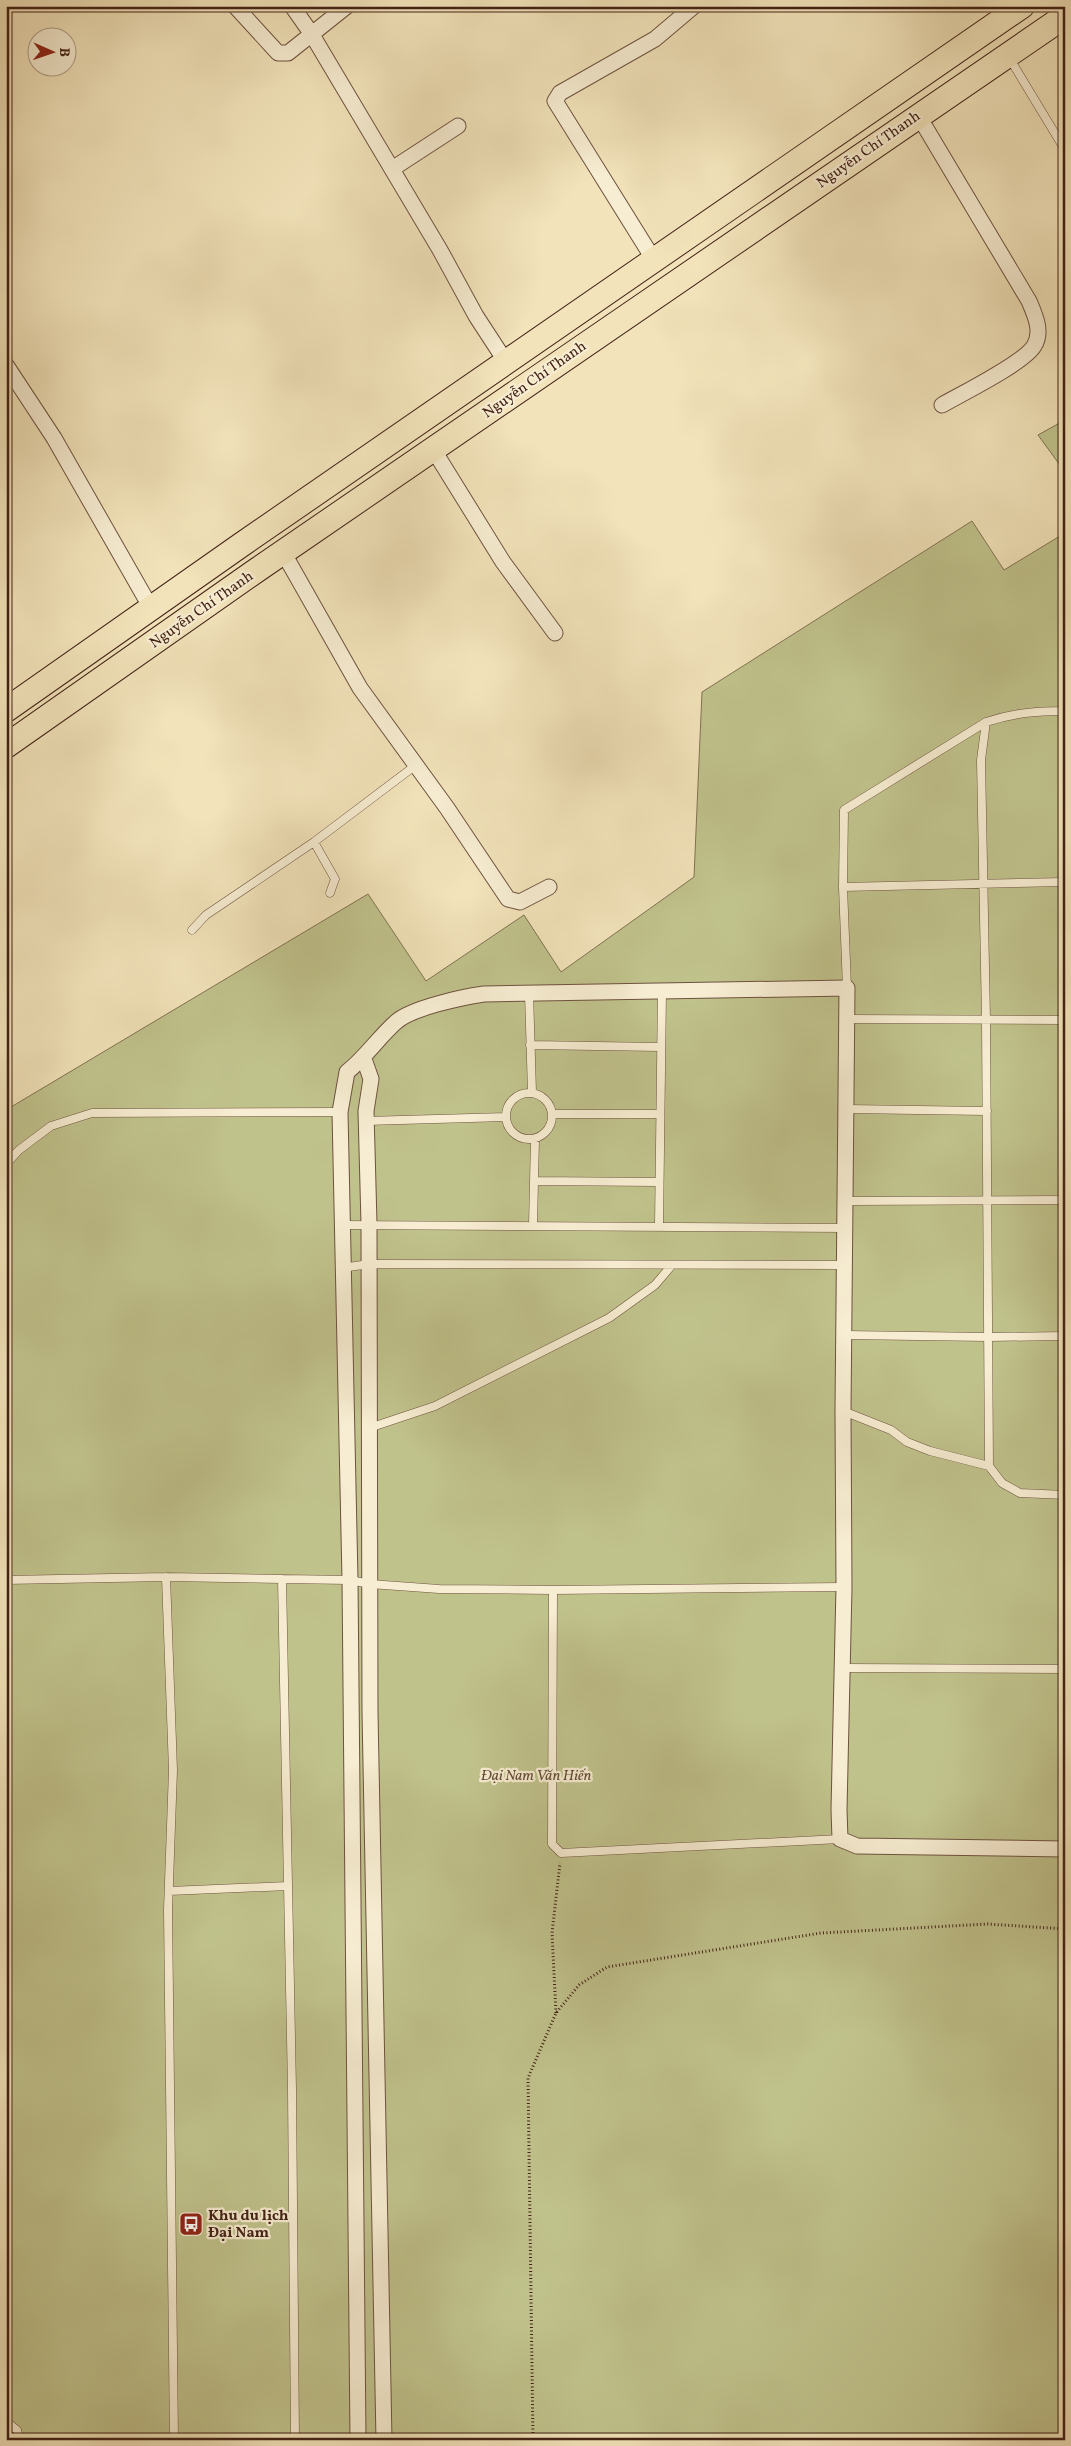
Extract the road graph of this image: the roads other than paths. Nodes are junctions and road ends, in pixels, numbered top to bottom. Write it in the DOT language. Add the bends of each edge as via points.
graph roads {
  1 [pos="235,6"];
  2 [pos="292,6"];
  3 [pos="347,6"];
  4 [pos="694,6"];
  5 [pos="1012,9"];
  6 [pos="1065,16"];
  7 [pos="311,33"];
  8 [pos="1007,55"];
  9 [pos="918,115"];
  10 [pos="458,126"];
  11 [pos="1065,150"];
  12 [pos="392,169"];
  13 [pos="654,260"];
  14 [pos="670,285"];
  15 [pos="506,362"];
  16 [pos="6,365"];
  17 [pos="942,405"];
  18 [pos="433,449"];
  19 [pos="268,526"];
  20 [pos="283,552"];
  21 [pos="150,608"];
  22 [pos="555,633"];
  23 [pos="6,710"];
  24 [pos="1065,711"];
  25 [pos="986,722"];
  26 [pos="6,746"];
  27 [pos="416,765"];
  28 [pos="314,842"];
  29 [pos="1065,882"];
  30 [pos="984,884"];
  31 [pos="548,887"];
  32 [pos="843,887"];
  33 [pos="330,893"];
  34 [pos="192,930"];
  35 [pos="847,988"];
  36 [pos="662,991"];
  37 [pos="528,993"];
  38 [pos="847,1019"];
  39 [pos="986,1020"];
  40 [pos="1065,1020"];
  41 [pos="530,1045"];
  42 [pos="661,1047"];
  43 [pos="364,1059"];
  44 [pos="532,1092"];
  45 [pos="847,1109"];
  46 [pos="987,1111"];
  47 [pos="340,1112"];
  48 [pos="553,1114"];
  49 [pos="660,1114"];
  50 [pos="506,1117"];
  51 [pos="366,1122"];
  52 [pos="535,1139"];
  53 [pos="6,1164"];
  54 [pos="534,1181"];
  55 [pos="660,1182"];
  56 [pos="987,1199"];
  57 [pos="847,1200"];
  58 [pos="1065,1200"];
  59 [pos="369,1224"];
  60 [pos="341,1225"];
  61 [pos="533,1225"];
  62 [pos="659,1226"];
  63 [pos="847,1228"];
  64 [pos="369,1264"];
  65 [pos="672,1265"];
  66 [pos="846,1265"];
  67 [pos="342,1268"];
  68 [pos="845,1334"];
  69 [pos="1065,1336"];
  70 [pos="988,1337"];
  71 [pos="843,1411"];
  72 [pos="369,1428"];
  73 [pos="989,1466"];
  74 [pos="1065,1495"];
  75 [pos="6,1544"];
  76 [pos="166,1577"];
  77 [pos="282,1578"];
  78 [pos="7,1580"];
  79 [pos="350,1580"];
  80 [pos="370,1584"];
  81 [pos="844,1587"];
  82 [pos="553,1590"];
  83 [pos="842,1668"];
  84 [pos="1065,1669"];
  85 [pos="840,1839"];
  86 [pos="1065,1848"];
  87 [pos="288,1886"];
  88 [pos="169,1891"];
  89 [pos="6,2403"];
  90 [pos="19,2440"];
  91 [pos="174,2440"];
  92 [pos="295,2440"];
  93 [pos="358,2440"];
  94 [pos="384,2440"];
  1 -- 7 [label="street" via="278,53 288,53"];
  2 -- 7 [label="street"];
  3 -- 7 [label="street"];
  4 -- 13 [label="street" via="655,39 560,93 556,101"];
  5 -- 13 [label="main road, Nguyễn Chí Thanh"];
  6 -- 8 [label="main road, Nguyễn Chí Thanh"];
  7 -- 12 [label="street"];
  8 -- 9 [label="main road, Nguyễn Chí Thanh"];
  8 -- 11 [label="lane"];
  9 -- 14 [label="main road, Nguyễn Chí Thanh"];
  9 -- 17 [label="street" via="1030,301 1038,325 1034,346 1014,365"];
  10 -- 12 [label="street"];
  12 -- 15 [label="street"];
  13 -- 14 [label="main road"];
  13 -- 15 [label="main road, Nguyễn Chí Thanh"];
  14 -- 18 [label="main road, Nguyễn Chí Thanh"];
  15 -- 19 [label="main road, Nguyễn Chí Thanh"];
  16 -- 21 [label="street" via="54,438"];
  18 -- 20 [label="main road, Nguyễn Chí Thanh"];
  18 -- 22 [label="street" via="504,562"];
  19 -- 20 [label="main road"];
  19 -- 21 [label="main road, Nguyễn Chí Thanh"];
  20 -- 26 [label="main road, Nguyễn Chí Thanh"];
  20 -- 27 [label="street" via="360,688"];
  21 -- 23 [label="main road, Nguyễn Chí Thanh"];
  24 -- 25 [label="lane" via="1031,711"];
  25 -- 30 [label="lane" via="981,760"];
  25 -- 32 [label="lane" via="844,810"];
  27 -- 28 [label="lane"];
  27 -- 31 [label="street" via="508,899 520,902"];
  28 -- 33 [label="lane" via="335,879"];
  28 -- 34 [label="lane" via="206,915"];
  29 -- 30 [label="lane"];
  30 -- 32 [label="lane"];
  30 -- 39 [label="lane"];
  32 -- 35 [label="lane"];
  35 -- 36 [label="street"];
  35 -- 38 [label="street"];
  36 -- 37 [label="street"];
  36 -- 42 [label="lane"];
  37 -- 41 [label="lane"];
  37 -- 43 [label="street" via="459,998 398,1020"];
  38 -- 39 [label="lane"];
  38 -- 45 [label="street"];
  39 -- 40 [label="lane"];
  39 -- 46 [label="lane"];
  41 -- 42 [label="lane"];
  41 -- 44 [label="lane"];
  42 -- 49 [label="lane"];
  43 -- 47 [label="street" via="347,1072"];
  43 -- 51 [label="street" via="371,1079"];
  44 -- 48 [label="lane" via="546,1099"];
  44 -- 50 [label="lane" via="516,1096 507,1109"];
  45 -- 46 [label="lane"];
  45 -- 57 [label="street"];
  46 -- 56 [label="lane"];
  47 -- 53 [label="lane" via="92,1113 51,1126"];
  47 -- 60 [label="street"];
  48 -- 49 [label="lane"];
  48 -- 52 [label="lane" via="548,1130"];
  49 -- 55 [label="lane"];
  50 -- 51 [label="lane"];
  50 -- 52 [label="lane" via="512,1132"];
  51 -- 59 [label="street"];
  52 -- 54 [label="lane"];
  54 -- 55 [label="lane"];
  54 -- 61 [label="lane"];
  55 -- 62 [label="lane"];
  56 -- 57 [label="lane"];
  56 -- 58 [label="lane"];
  56 -- 70 [label="lane"];
  57 -- 63 [label="street"];
  59 -- 60 [label="lane"];
  59 -- 61 [label="lane"];
  59 -- 64 [label="street"];
  60 -- 67 [label="street"];
  61 -- 62 [label="lane"];
  62 -- 63 [label="lane"];
  63 -- 66 [label="street"];
  64 -- 65 [label="lane"];
  64 -- 67 [label="lane"];
  64 -- 72 [label="street"];
  65 -- 66 [label="lane"];
  65 -- 72 [label="lane" via="655,1285 608,1318 435,1406"];
  66 -- 68 [label="street"];
  67 -- 79 [label="street"];
  68 -- 70 [label="lane"];
  68 -- 71 [label="street"];
  69 -- 70 [label="lane"];
  70 -- 73 [label="lane"];
  71 -- 73 [label="lane" via="891,1430 907,1442 930,1451"];
  71 -- 81 [label="street"];
  72 -- 80 [label="street"];
  73 -- 74 [label="lane" via="1002,1483 1020,1493"];
  75 -- 78 [label="lane"];
  76 -- 77 [label="lane"];
  76 -- 78 [label="lane"];
  76 -- 88 [label="lane" via="173,1770"];
  77 -- 79 [label="lane"];
  77 -- 87 [label="lane"];
  79 -- 80 [label="lane"];
  79 -- 93 [label="street"];
  80 -- 82 [label="lane" via="439,1589"];
  80 -- 94 [label="street"];
  81 -- 82 [label="lane"];
  81 -- 83 [label="street"];
  82 -- 85 [label="lane" via="552,1844 561,1853"];
  83 -- 84 [label="lane"];
  83 -- 85 [label="street"];
  85 -- 86 [label="street" via="857,1846"];
  87 -- 88 [label="lane"];
  87 -- 92 [label="lane"];
  88 -- 91 [label="lane"];
  89 -- 90 [label="lane" via="7,2422 17,2430"];
}
